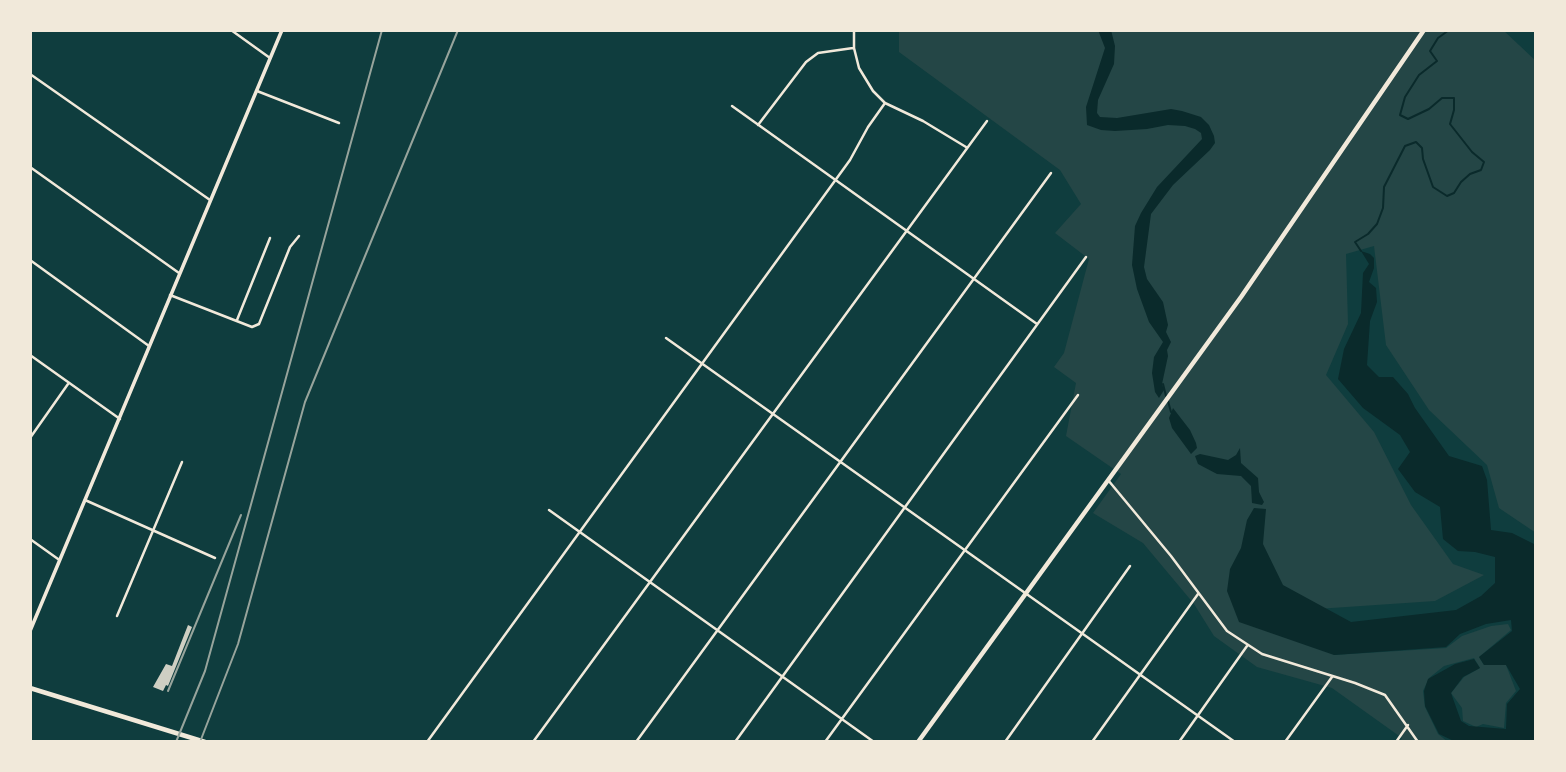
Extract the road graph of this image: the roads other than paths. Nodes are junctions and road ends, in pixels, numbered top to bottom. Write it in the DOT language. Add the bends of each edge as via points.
graph roads {
  1 [pos="231,30"];
  2 [pos="282,30"];
  3 [pos="854,30"];
  4 [pos="1424,30"];
  5 [pos="854,48"];
  6 [pos="270,58"];
  7 [pos="30,74"];
  8 [pos="257,91"];
  9 [pos="885,103"];
  10 [pos="732,106"];
  11 [pos="987,121"];
  12 [pos="339,123"];
  13 [pos="758,125"];
  14 [pos="967,148"];
  15 [pos="30,167"];
  16 [pos="1051,173"];
  17 [pos="835,181"];
  18 [pos="210,200"];
  19 [pos="907,232"];
  20 [pos="299,236"];
  21 [pos="270,237"];
  22 [pos="1086,257"];
  23 [pos="30,260"];
  24 [pos="179,273"];
  25 [pos="973,278"];
  26 [pos="170,295"];
  27 [pos="237,320"];
  28 [pos="1037,324"];
  29 [pos="666,338"];
  30 [pos="149,346"];
  31 [pos="30,355"];
  32 [pos="702,364"];
  33 [pos="69,383"];
  34 [pos="1077,395"];
  35 [pos="773,414"];
  36 [pos="120,419"];
  37 [pos="30,438"];
  38 [pos="839,461"];
  39 [pos="182,462"];
  40 [pos="1108,480"];
  41 [pos="85,500"];
  42 [pos="905,507"];
  43 [pos="549,510"];
  44 [pos="153,529"];
  45 [pos="579,533"];
  46 [pos="30,539"];
  47 [pos="965,550"];
  48 [pos="215,558"];
  49 [pos="58,559"];
  50 [pos="1130,566"];
  51 [pos="650,583"];
  52 [pos="1026,593"];
  53 [pos="1199,593"];
  54 [pos="117,615"];
  55 [pos="30,631"];
  56 [pos="717,631"];
  57 [pos="1082,634"];
  58 [pos="1247,646"];
  59 [pos="1140,675"];
  60 [pos="782,677"];
  61 [pos="1332,677"];
  62 [pos="30,688"];
  63 [pos="1198,716"];
  64 [pos="842,719"];
  65 [pos="1408,725"];
  66 [pos="205,742"];
  67 [pos="426,742"];
  68 [pos="533,742"];
  69 [pos="636,742"];
  70 [pos="735,742"];
  71 [pos="825,742"];
  72 [pos="874,742"];
  73 [pos="918,742"];
  74 [pos="1005,742"];
  75 [pos="1092,742"];
  76 [pos="1179,742"];
  77 [pos="1235,742"];
  78 [pos="1285,742"];
  79 [pos="1396,742"];
  80 [pos="1418,742"];
  1 -- 6 [label="street"];
  2 -- 6 [label="street"];
  3 -- 5 [label="street"];
  4 -- 40 [label="main road" via="1241,297"];
  5 -- 9 [label="street" via="859,68"];
  5 -- 13 [label="street" via="818,53 806,62"];
  6 -- 8 [label="street"];
  7 -- 18 [label="street"];
  8 -- 12 [label="street"];
  8 -- 18 [label="street"];
  9 -- 14 [label="street"];
  9 -- 17 [label="street"];
  10 -- 13 [label="street"];
  11 -- 14 [label="street"];
  13 -- 17 [label="street"];
  14 -- 19 [label="street"];
  15 -- 24 [label="street"];
  16 -- 25 [label="street"];
  17 -- 19 [label="street"];
  17 -- 32 [label="street"];
  18 -- 24 [label="street"];
  19 -- 25 [label="street"];
  19 -- 35 [label="street"];
  20 -- 27 [label="street" via="290,247 260,324 252,327"];
  21 -- 27 [label="street"];
  22 -- 28 [label="street"];
  23 -- 30 [label="street"];
  24 -- 26 [label="street"];
  25 -- 28 [label="street"];
  25 -- 38 [label="street"];
  26 -- 27 [label="street"];
  26 -- 30 [label="street"];
  28 -- 42 [label="street"];
  29 -- 32 [label="street"];
  30 -- 36 [label="street"];
  31 -- 33 [label="street"];
  32 -- 35 [label="street"];
  32 -- 45 [label="street"];
  33 -- 36 [label="street"];
  33 -- 37 [label="street"];
  34 -- 47 [label="street"];
  35 -- 38 [label="street"];
  35 -- 51 [label="street"];
  36 -- 41 [label="street"];
  38 -- 42 [label="street"];
  38 -- 56 [label="street"];
  39 -- 44 [label="street"];
  40 -- 52 [label="main road"];
  40 -- 53 [label="street"];
  41 -- 44 [label="street"];
  41 -- 49 [label="street"];
  42 -- 47 [label="street"];
  42 -- 60 [label="street"];
  43 -- 45 [label="street"];
  44 -- 48 [label="street"];
  44 -- 54 [label="street"];
  45 -- 51 [label="street"];
  45 -- 67 [label="street"];
  46 -- 49 [label="street"];
  47 -- 52 [label="street"];
  47 -- 64 [label="street"];
  49 -- 55 [label="street"];
  50 -- 57 [label="street"];
  51 -- 56 [label="street"];
  51 -- 68 [label="street"];
  52 -- 57 [label="street"];
  52 -- 73 [label="main road"];
  53 -- 58 [label="street" via="1227,631"];
  53 -- 59 [label="street"];
  56 -- 60 [label="street"];
  56 -- 69 [label="street"];
  57 -- 59 [label="street"];
  57 -- 74 [label="street"];
  58 -- 61 [label="street"];
  58 -- 63 [label="street"];
  59 -- 63 [label="street"];
  59 -- 75 [label="street"];
  60 -- 64 [label="street"];
  60 -- 70 [label="street"];
  61 -- 65 [label="street" via="1385,695"];
  61 -- 78 [label="street"];
  62 -- 66 [label="main road"];
  63 -- 76 [label="street"];
  63 -- 77 [label="street"];
  64 -- 71 [label="street"];
  64 -- 72 [label="street"];
  65 -- 79 [label="street"];
  65 -- 80 [label="street"];
}
